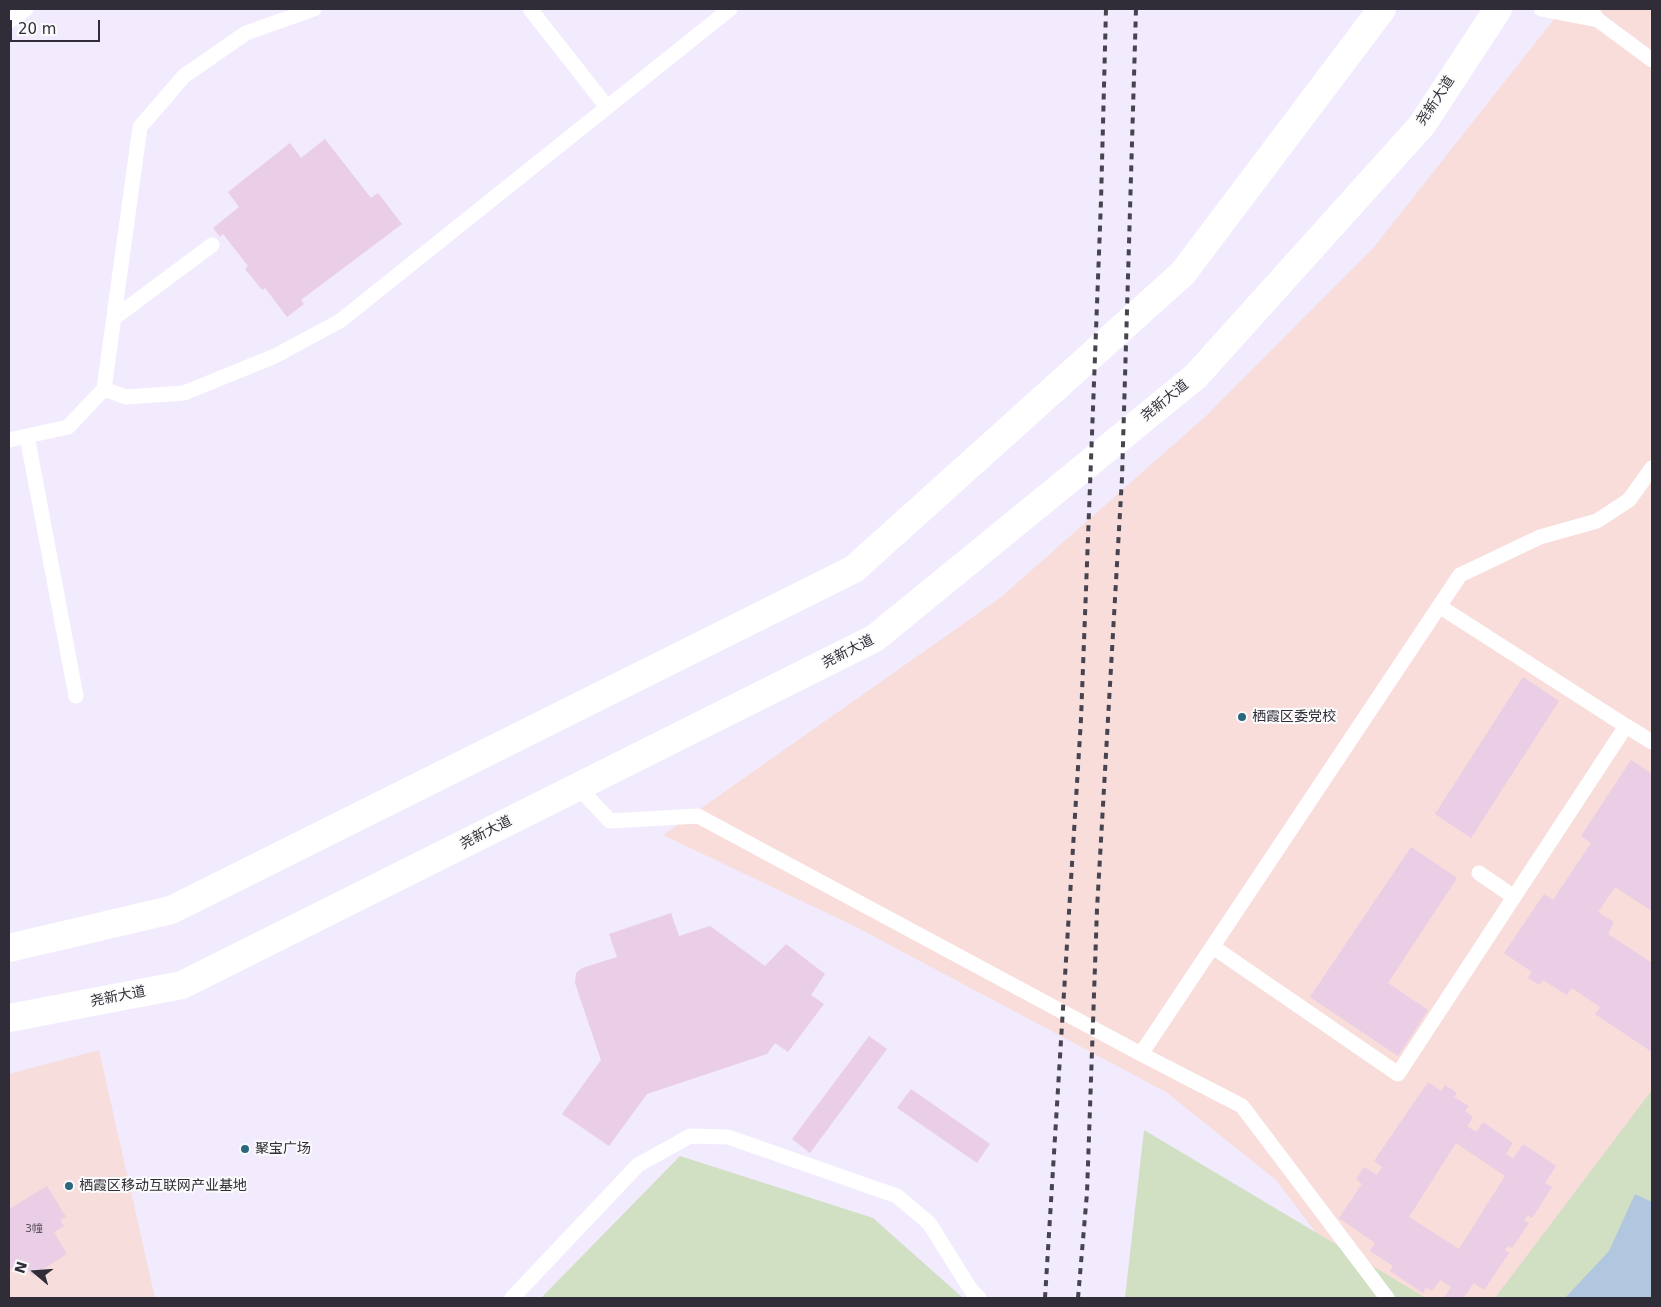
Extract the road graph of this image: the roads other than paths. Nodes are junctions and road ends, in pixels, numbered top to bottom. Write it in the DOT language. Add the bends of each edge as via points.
graph roads {
  1 [pos="26,9"];
  2 [pos="314,9"];
  3 [pos="530,9"];
  4 [pos="730,9"];
  5 [pos="1382,9"];
  6 [pos="1498,9"];
  7 [pos="1540,9"];
  8 [pos="1594,14"];
  9 [pos="9,21"];
  10 [pos="1652,60"];
  11 [pos="607,106"];
  12 [pos="212,245"];
  13 [pos="114,318"];
  14 [pos="104,389"];
  15 [pos="27,436"];
  16 [pos="9,440"];
  17 [pos="1652,468"];
  18 [pos="1439,606"];
  19 [pos="76,696"];
  20 [pos="1626,726"];
  21 [pos="1652,742"];
  22 [pos="578,787"];
  23 [pos="1479,873"];
  24 [pos="1514,897"];
  25 [pos="9,948"];
  26 [pos="1213,948"];
  27 [pos="9,1018"];
  28 [pos="1141,1054"];
  29 [pos="512,1298"];
  30 [pos="979,1298"];
  31 [pos="1387,1298"];
  1 -- 9 [label="lane"];
  2 -- 13 [label="lane" via="246,33 184,76 140,127"];
  3 -- 11 [label="lane"];
  4 -- 11 [label="lane"];
  5 -- 25 [label="main road" via="1183,274 854,569 171,910"];
  6 -- 22 [label="main road, 尧新大道" via="1422,125 1196,376 875,638"];
  7 -- 8 [label="lane"];
  8 -- 10 [label="lane"];
  11 -- 14 [label="lane" via="340,321 275,356 184,393 126,397"];
  12 -- 13 [label="lane"];
  13 -- 14 [label="lane"];
  14 -- 15 [label="lane" via="68,426"];
  15 -- 16 [label="lane"];
  15 -- 19 [label="lane"];
  17 -- 18 [label="lane" via="1629,500 1596,521 1540,537 1460,575"];
  18 -- 20 [label="lane"];
  18 -- 26 [label="lane"];
  20 -- 21 [label="lane"];
  20 -- 24 [label="lane"];
  22 -- 27 [label="main road, 尧新大道" via="182,985"];
  22 -- 28 [label="lane" via="610,821 698,816"];
  23 -- 24 [label="lane"];
  24 -- 26 [label="lane" via="1398,1074"];
  26 -- 28 [label="lane"];
  28 -- 31 [label="lane" via="1242,1106"];
  29 -- 30 [label="lane" via="638,1166 690,1136 728,1137 897,1196 929,1223"];
}
